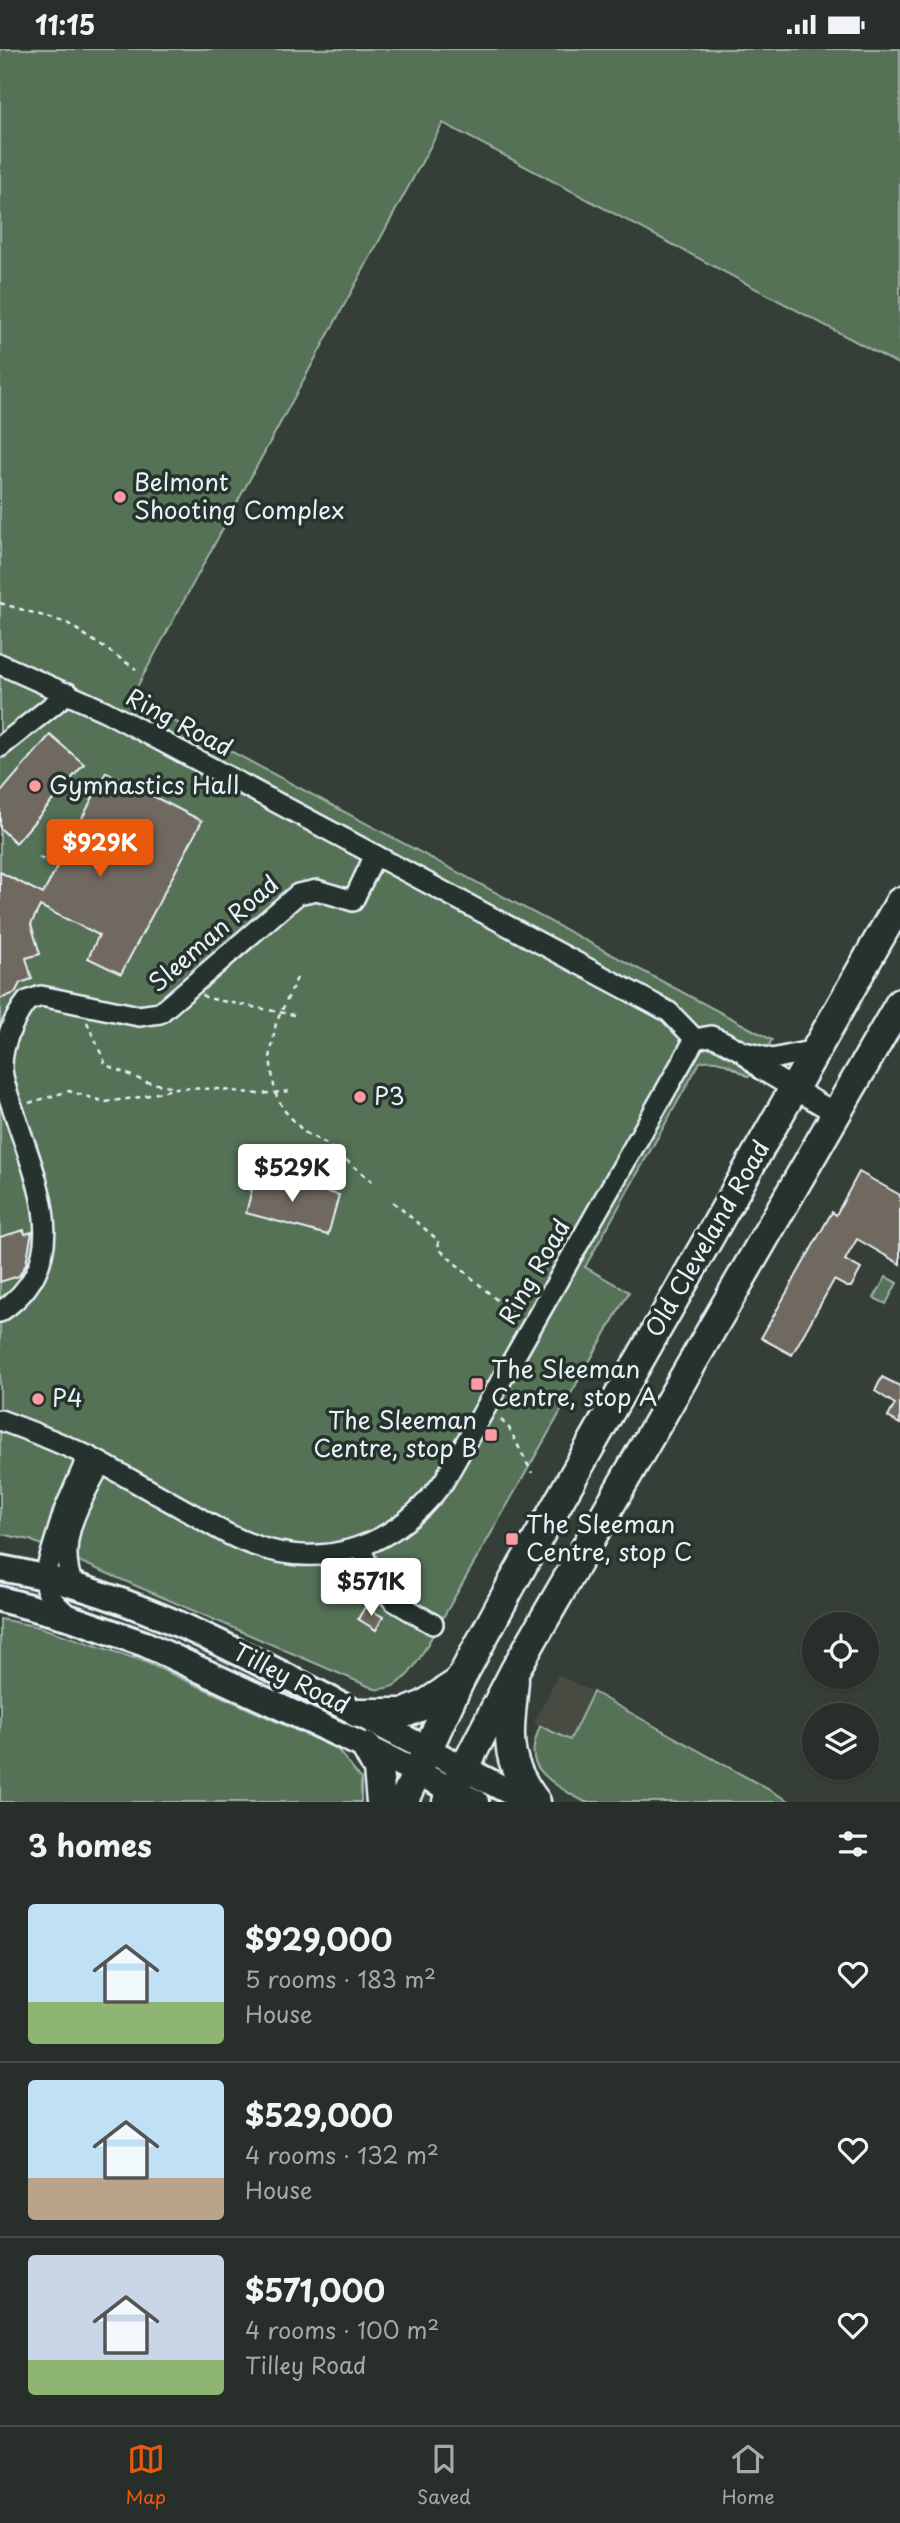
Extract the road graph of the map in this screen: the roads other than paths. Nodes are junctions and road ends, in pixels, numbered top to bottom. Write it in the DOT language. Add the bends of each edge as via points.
graph roads {
  1 [pos="0,664"];
  2 [pos="68,693"];
  3 [pos="0,747"];
  4 [pos="375,855"];
  5 [pos="900,902"];
  6 [pos="900,1003"];
  7 [pos="695,1039"];
  8 [pos="816,1050"];
  9 [pos="743,1052"];
  10 [pos="794,1089"];
  11 [pos="837,1114"];
  12 [pos="0,1312"];
  13 [pos="0,1420"];
  14 [pos="94,1460"];
  15 [pos="360,1547"];
  16 [pos="0,1567"];
  17 [pos="44,1577"];
  18 [pos="73,1585"];
  19 [pos="0,1599"];
  20 [pos="71,1618"];
  21 [pos="433,1624"];
  22 [pos="514,1671"];
  23 [pos="459,1682"];
  24 [pos="358,1713"];
  25 [pos="366,1747"];
  26 [pos="422,1760"];
  27 [pos="459,1790"];
  28 [pos="381,1802"];
  29 [pos="403,1802"];
  30 [pos="529,1802"];
  31 [pos="536,1802"];
  1 -- 2 [label="lane, Ring Road"];
  2 -- 3 [label="lane"];
  2 -- 4 [label="lane, Ring Road"];
  4 -- 7 [label="lane, Ring Road" via="669,1012"];
  4 -- 12 [label="lane, Sleeman Road" via="353,901 317,890 298,894 160,1013 148,1017 41,996 24,1006 9,1035 2,1074 46,1224 42,1255 30,1282"];
  5 -- 8 [label="highway, Old Cleveland Road"];
  6 -- 11 [label="highway, Old Cleveland Road"];
  7 -- 9 [label="lane" via="711,1036"];
  7 -- 15 [label="lane, Ring Road" via="444,1481 405,1523"];
  8 -- 9 [label="lane" via="772,1059"];
  8 -- 10 [label="highway, Old Cleveland Road"];
  9 -- 10 [label="lane"];
  10 -- 11 [label="lane"];
  10 -- 23 [label="highway, Old Cleveland Road"];
  11 -- 22 [label="highway, Old Cleveland Road"];
  13 -- 14 [label="lane, Ring Road"];
  14 -- 15 [label="lane, Ring Road" via="233,1537 266,1550 325,1555"];
  14 -- 17 [label="lane" via="64,1511"];
  14 -- 18 [label="lane" via="68,1538 66,1562"];
  15 -- 21 [label="lane" via="380,1587"];
  16 -- 17 [label="main road, Tilley Road"];
  17 -- 18 [label="main road, Tilley Road"];
  17 -- 20 [label="lane, Tilley Road" via="48,1596"];
  18 -- 24 [label="main road, Tilley Road" via="206,1636"];
  19 -- 20 [label="main road, Tilley Road"];
  20 -- 25 [label="main road, Tilley Road" via="176,1657"];
  22 -- 27 [label="highway, Old Cleveland Road"];
  22 -- 31 [label="highway" via="510,1748 516,1772"];
  23 -- 24 [label="highway" via="405,1713"];
  23 -- 26 [label="highway, Old Cleveland Road"];
  24 -- 26 [label="main road, Tilley Road"];
  25 -- 26 [label="main road, Tilley Road"];
  25 -- 28 [label="highway" via="378,1769"];
  26 -- 27 [label="main road, Tilley Road"];
  26 -- 29 [label="highway, Old Cleveland Road"];
  27 -- 30 [label="main road, Tilley Road"];
}
